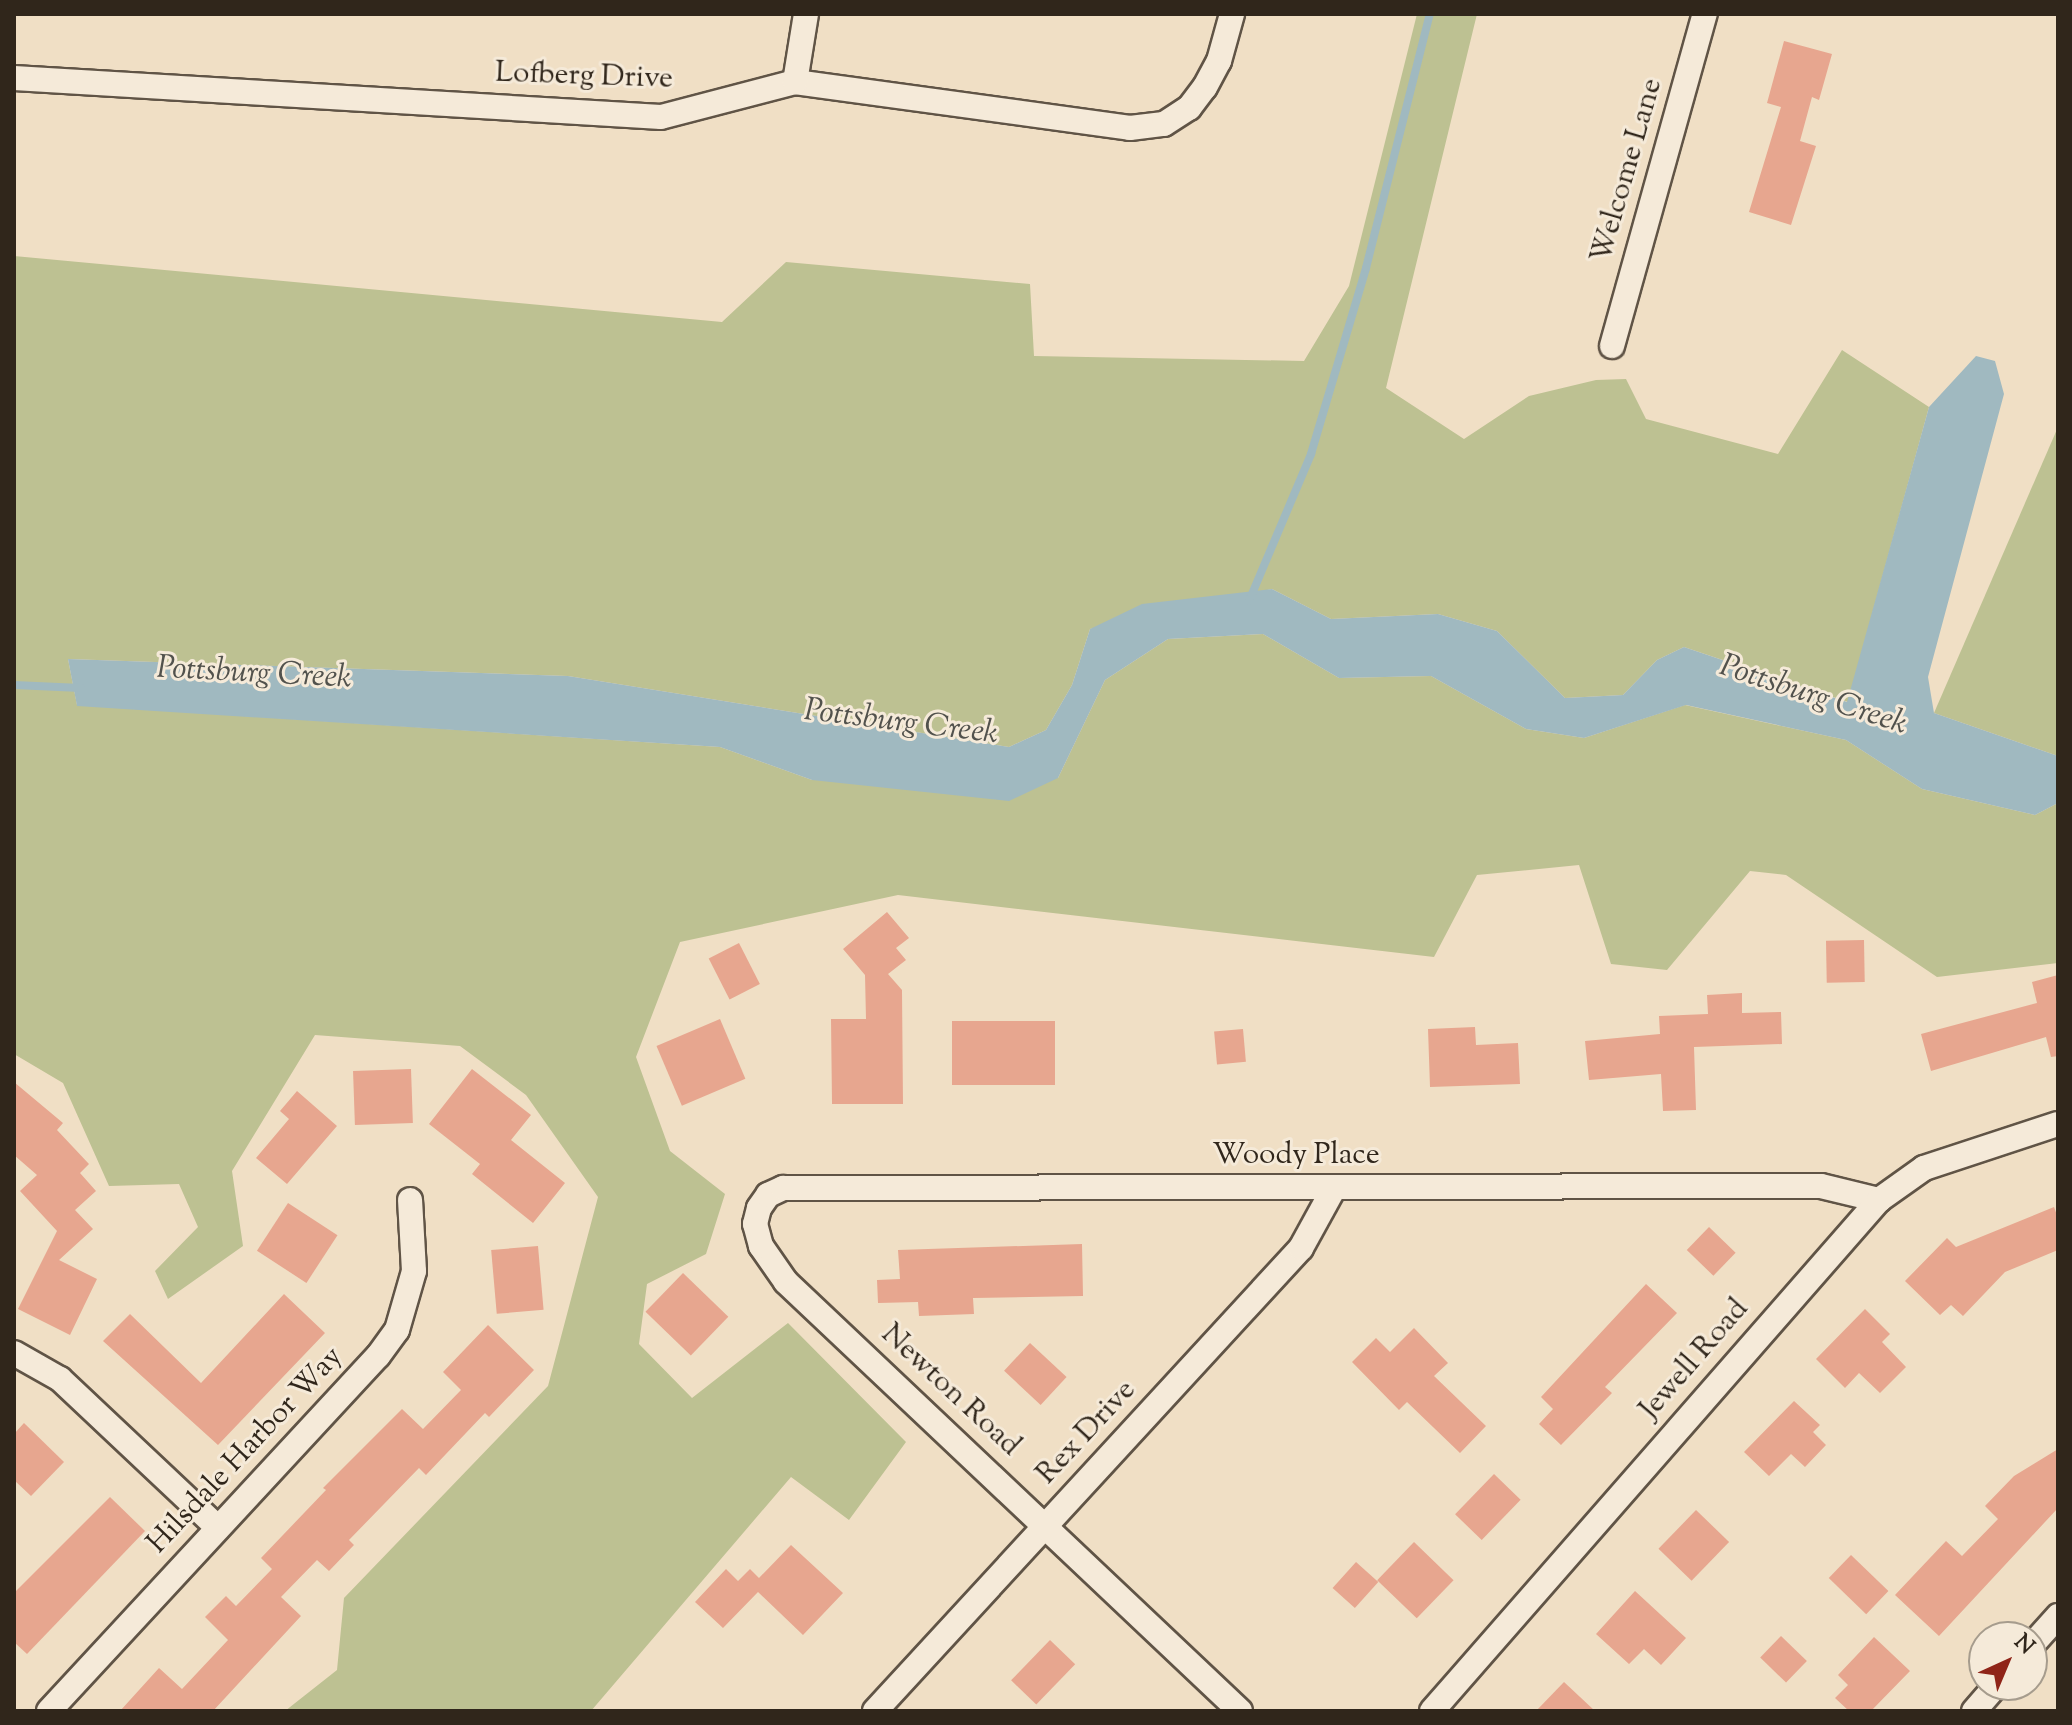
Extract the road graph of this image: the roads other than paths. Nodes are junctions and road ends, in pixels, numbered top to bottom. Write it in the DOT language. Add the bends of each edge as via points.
graph roads {
  1 [pos="806,14"];
  2 [pos="1232,14"];
  3 [pos="1705,14"];
  4 [pos="14,78"];
  5 [pos="795,82"];
  6 [pos="1612,346"];
  7 [pos="2058,1124"];
  8 [pos="1334,1188"];
  9 [pos="410,1200"];
  10 [pos="1879,1200"];
  11 [pos="761,1246"];
  12 [pos="14,1353"];
  13 [pos="1046,1525"];
  14 [pos="218,1528"];
  15 [pos="49,1711"];
  16 [pos="875,1711"];
  17 [pos="1240,1711"];
  18 [pos="1432,1711"];
  1 -- 5 [label="street"];
  2 -- 5 [label="street, Lofberg Drive" via="1219,61 1205,87 1189,108 1164,124 1130,128"];
  3 -- 6 [label="street, Welcome Lane"];
  4 -- 5 [label="street, Lofberg Drive" via="661,117"];
  7 -- 10 [label="street, Jewell Road" via="1924,1168"];
  8 -- 10 [label="street, Woody Place" via="1821,1186"];
  8 -- 11 [label="street, Woody Place" via="783,1188 768,1195 759,1208 755,1224"];
  8 -- 13 [label="street, Rex Drive" via="1301,1248"];
  9 -- 14 [label="street, Hilsdale Harbor Way" via="414,1271 397,1330"];
  10 -- 18 [label="street, Jewell Road"];
  11 -- 13 [label="street, Newton Road" via="786,1282"];
  12 -- 14 [label="street" via="60,1379"];
  13 -- 16 [label="street, Rex Drive"];
  13 -- 17 [label="street, Newton Road"];
  14 -- 15 [label="street, Hilsdale Harbor Way"];
}
